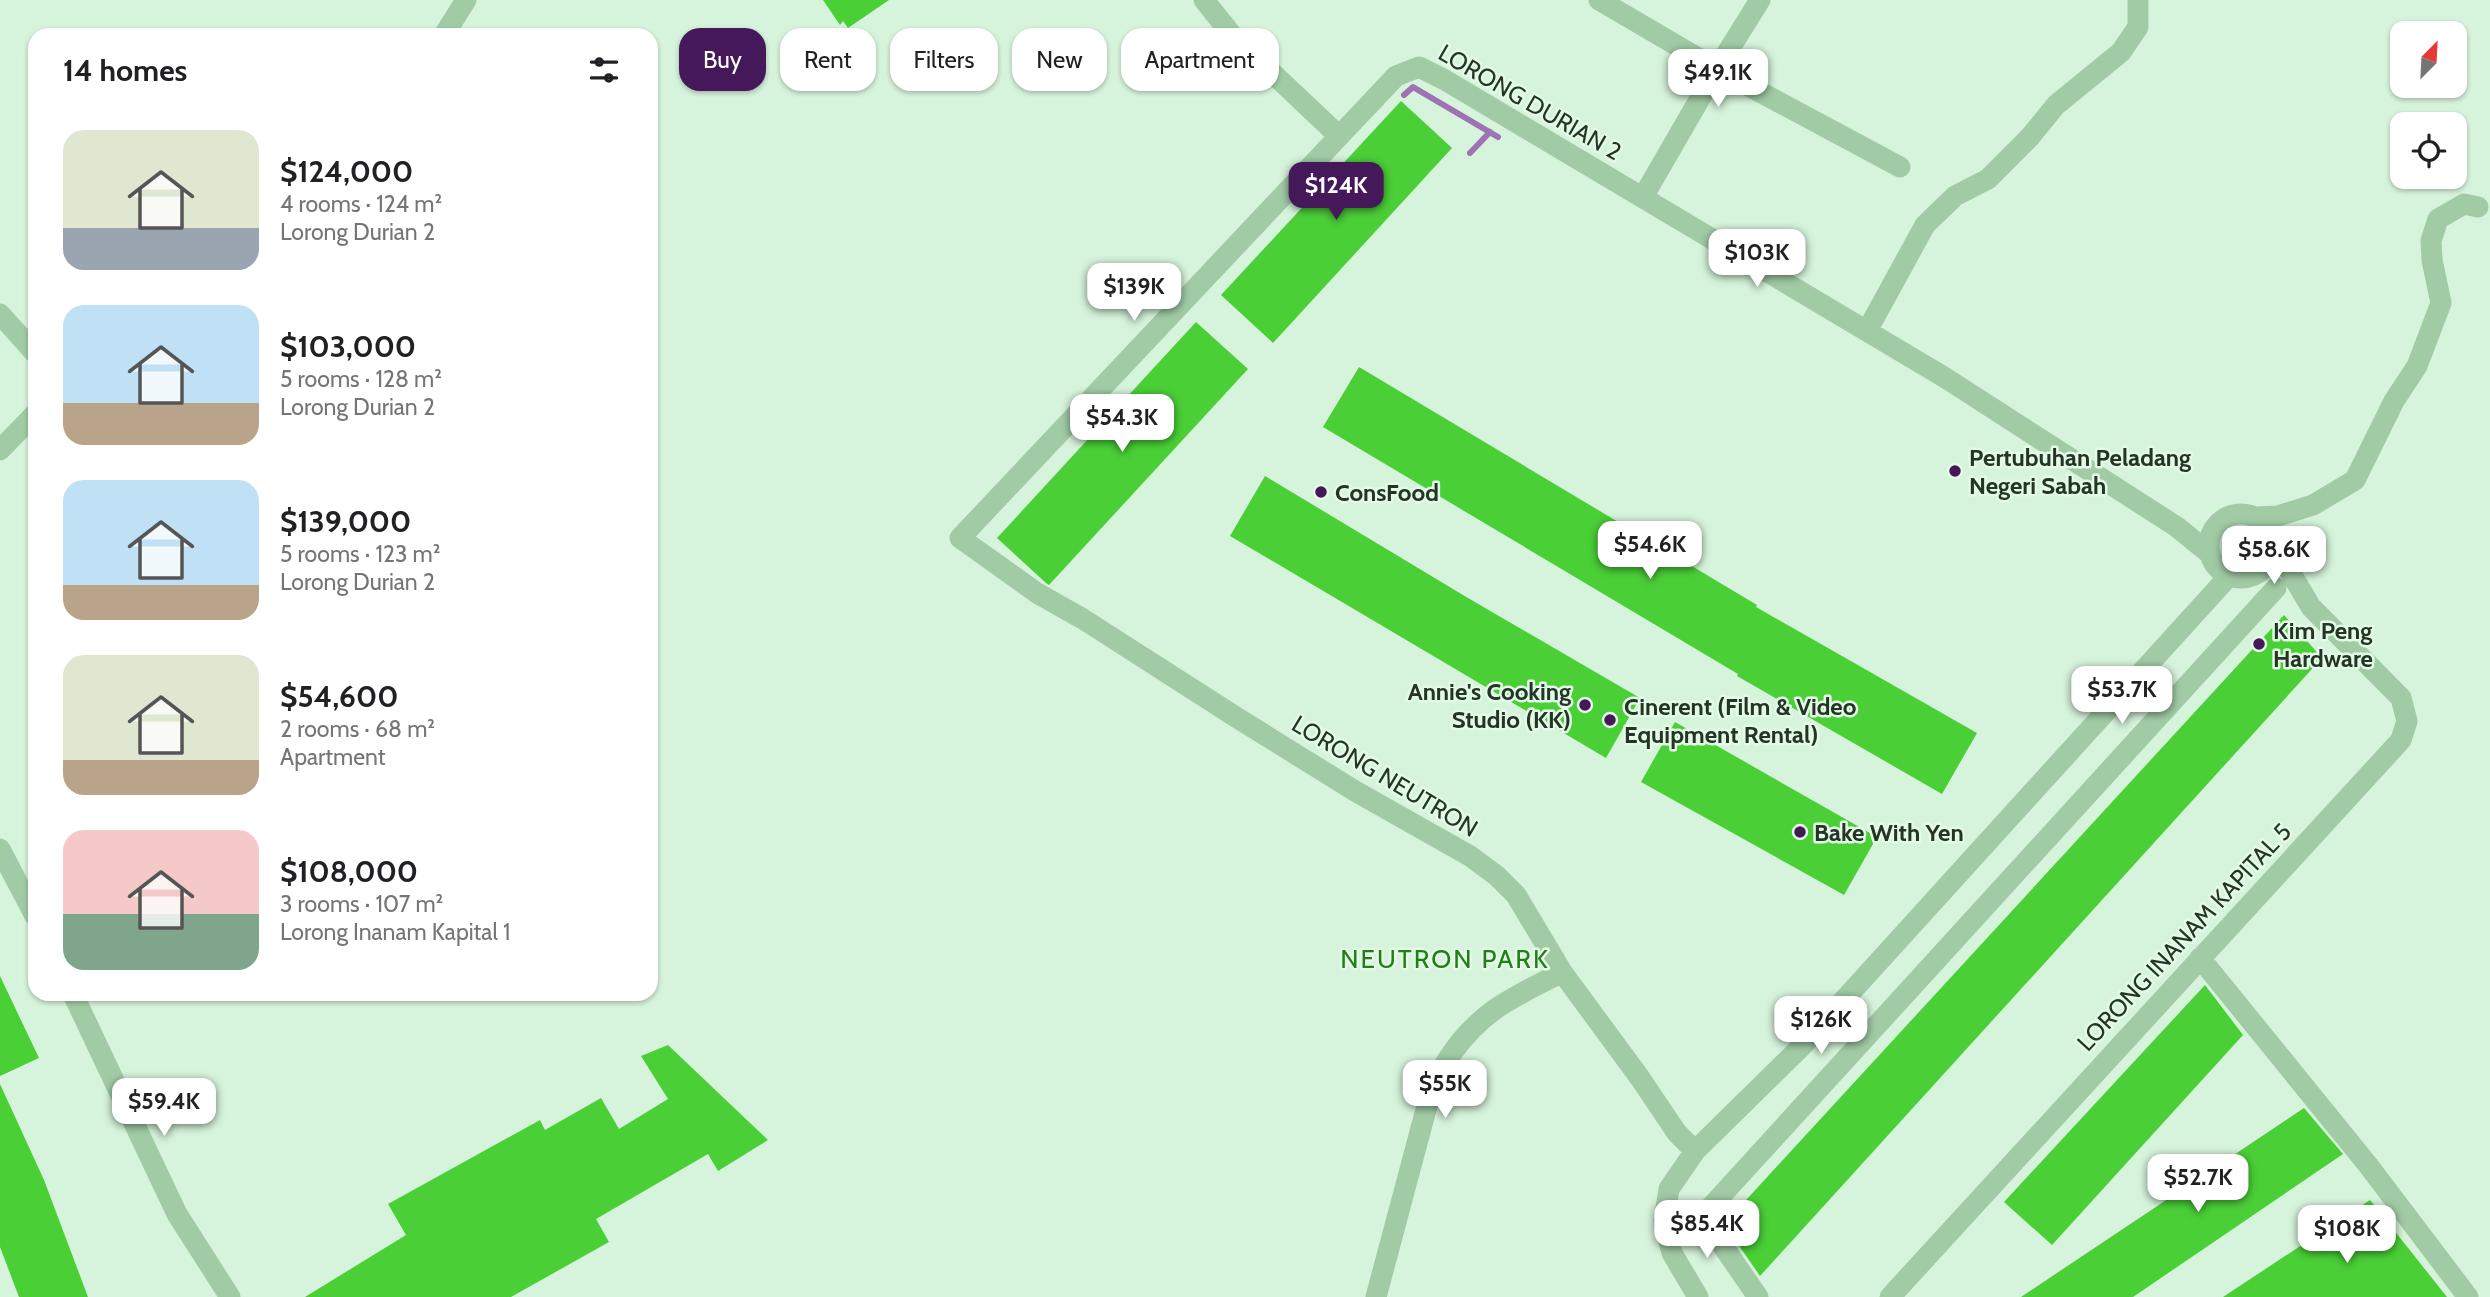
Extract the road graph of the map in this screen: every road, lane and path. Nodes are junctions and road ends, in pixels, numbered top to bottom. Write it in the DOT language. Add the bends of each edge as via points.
graph roads {
  1 [pos="466,0"];
  2 [pos="1204,0"];
  3 [pos="1599,0"];
  4 [pos="1760,0"];
  5 [pos="2138,0"];
  6 [pos="448,28"];
  7 [pos="1717,69"];
  8 [pos="1339,136"];
  9 [pos="1900,167"];
  10 [pos="1643,197"];
  11 [pos="2478,207"];
  12 [pos="0,314"];
  13 [pos="1867,331"];
  14 [pos="28,345"];
  15 [pos="28,421"];
  16 [pos="0,450"];
  17 [pos="2234,514"];
  18 [pos="2256,517"];
  19 [pos="2177,527"];
  20 [pos="960,538"];
  21 [pos="2273,543"];
  22 [pos="2209,553"];
  23 [pos="2229,576"];
  24 [pos="2251,577"];
  25 [pos="2276,588"];
  26 [pos="2311,607"];
  27 [pos="0,849"];
  28 [pos="28,903"];
  29 [pos="2200,958"];
  30 [pos="1562,972"];
  31 [pos="76,1001"];
  32 [pos="1695,1151"];
  33 [pos="230,1297"];
  34 [pos="1376,1297"];
  35 [pos="1699,1297"];
  36 [pos="1758,1297"];
  37 [pos="1890,1297"];
  38 [pos="2468,1297"];
  1 -- 6 [label="street"];
  2 -- 8 [label="street" via="1232,35"];
  3 -- 7 [label="street"];
  4 -- 7 [label="street"];
  5 -- 13 [label="street" via="2138,27 2121,52 2056,106 1988,179 1955,196 1925,225"];
  7 -- 9 [label="street"];
  7 -- 10 [label="street"];
  8 -- 10 [label="street, LORONG DURIAN 2" via="1396,76 1419,67"];
  8 -- 20 [label="street, LORONG DURIAN 2"];
  10 -- 13 [label="street, LORONG DURIAN 2"];
  11 -- 18 [label="street" via="2464,204 2438,219 2431,242 2441,303 2417,366 2355,480 2313,505 2278,516"];
  12 -- 14 [label="street"];
  13 -- 19 [label="street, LORONG DURIAN 2"];
  15 -- 16 [label="street"];
  17 -- 18 [label="street"];
  17 -- 19 [label="street"];
  17 -- 22 [label="street" via="2216,524"];
  18 -- 21 [label="street" via="2270,532"];
  19 -- 22 [label="street, LORONG DURIAN 2"];
  20 -- 30 [label="street, LORONG NEUTRON" via="1056,605 1480,863 1516,895"];
  21 -- 24 [label="street" via="2268,564"];
  21 -- 26 [label="street, LORONG INANAM KAPITAL 5"];
  22 -- 23 [label="street" via="2213,563"];
  23 -- 24 [label="street"];
  23 -- 32 [label="street" via="1803,1045"];
  24 -- 25 [label="street, LORONG INANAM KAPITAL 5"];
  25 -- 26 [label="street, LORONG INANAM KAPITAL 5"];
  25 -- 36 [label="street" via="1709,1209 1707,1223"];
  26 -- 29 [label="street, LORONG INANAM KAPITAL 5" via="2402,698 2407,721 2401,740"];
  27 -- 28 [label="street"];
  29 -- 37 [label="street, LORONG INANAM KAPITAL 5"];
  29 -- 38 [label="street"];
  30 -- 32 [label="street, LORONG NEUTRON" via="1677,1133"];
  30 -- 34 [label="street" via="1495,1010 1456,1046 1443,1066 1428,1102"];
  31 -- 33 [label="street" via="177,1214"];
  32 -- 35 [label="street" via="1668,1189 1664,1222 1672,1253"];
}
